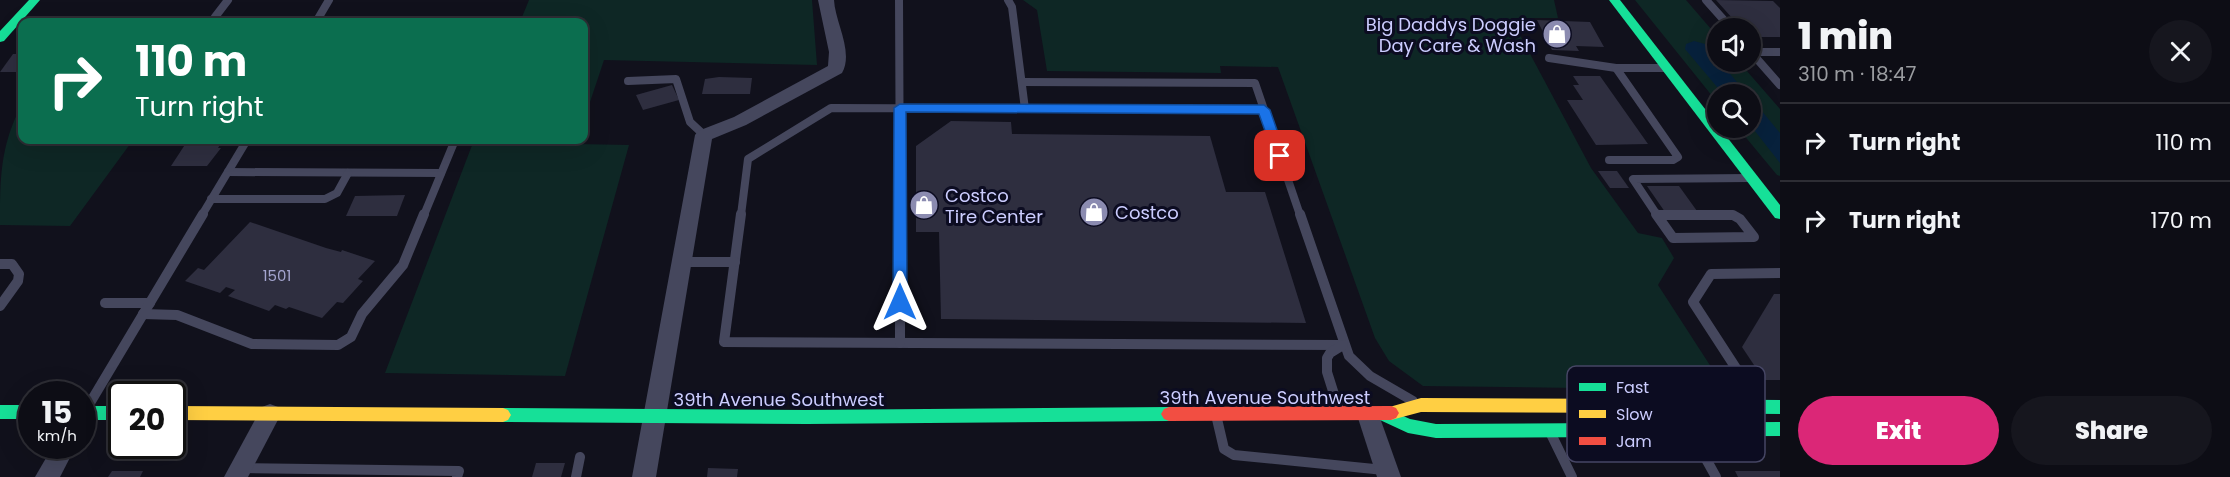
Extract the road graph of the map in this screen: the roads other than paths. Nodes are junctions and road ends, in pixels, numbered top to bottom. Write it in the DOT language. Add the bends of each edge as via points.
graph roads {
  1 [pos="35,0"];
  2 [pos="228,0"];
  3 [pos="329,0"];
  4 [pos="826,0"];
  5 [pos="899,0"];
  6 [pos="1008,0"];
  7 [pos="1614,0"];
  8 [pos="1706,0"];
  9 [pos="215,18"];
  10 [pos="318,18"];
  11 [pos="1722,18"];
  12 [pos="1,36"];
  13 [pos="1761,51"];
  14 [pos="1780,52"];
  15 [pos="1550,58"];
  16 [pos="1761,63"];
  17 [pos="1616,68"];
  18 [pos="1667,68"];
  19 [pos="628,81"];
  20 [pos="1022,82"];
  21 [pos="1780,85"];
  22 [pos="900,108"];
  23 [pos="1025,109"];
  24 [pos="1264,110"];
  25 [pos="704,135"];
  26 [pos="245,144"];
  27 [pos="453,144"];
  28 [pos="1609,160"];
  29 [pos="228,172"];
  30 [pos="348,172"];
  31 [pos="441,173"];
  32 [pos="1752,177"];
  33 [pos="212,199"];
  34 [pos="1780,213"];
  35 [pos="1658,215"];
  36 [pos="681,262"];
  37 [pos="735,262"];
  38 [pos="0,264"];
  39 [pos="1780,273"];
  40 [pos="105,303"];
  41 [pos="150,303"];
  42 [pos="0,306"];
  43 [pos="143,314"];
  44 [pos="900,343"];
  45 [pos="1343,345"];
  46 [pos="1735,366"];
  47 [pos="96,392"];
  48 [pos="1421,405"];
  49 [pos="1567,405"];
  50 [pos="1765,406"];
  51 [pos="1780,407"];
  52 [pos="0,412"];
  53 [pos="18,412"];
  54 [pos="186,413"];
  55 [pos="270,414"];
  56 [pos="1216,414"];
  57 [pos="1341,415"];
  58 [pos="1377,415"];
  59 [pos="654,416"];
  60 [pos="1765,429"];
  61 [pos="1780,429"];
  62 [pos="1549,430"];
  63 [pos="1567,430"];
  64 [pos="580,458"];
  65 [pos="57,459"];
  66 [pos="1708,462"];
  67 [pos="239,473"];
  68 [pos="295,473"];
  69 [pos="1388,473"];
  70 [pos="47,477"];
  71 [pos="457,477"];
  72 [pos="576,477"];
  73 [pos="644,477"];
  74 [pos="1572,477"];
  75 [pos="1716,477"];
  1 -- 12 [label="main road"];
  2 -- 9 [label="lane"];
  3 -- 10 [label="lane"];
  4 -- 25 [label="street" via="838,55 836,69"];
  5 -- 22 [label="lane"];
  6 -- 20 [label="lane"];
  7 -- 18 [label="main road"];
  8 -- 11 [label="lane"];
  13 -- 14 [label="lane"];
  15 -- 17 [label="lane"];
  16 -- 21 [label="lane"];
  17 -- 18 [label="lane"];
  17 -- 28 [label="lane" via="1678,157"];
  18 -- 32 [label="main road"];
  19 -- 25 [label="lane" via="676,79 690,122"];
  20 -- 23 [label="lane"];
  20 -- 24 [label="lane" via="1255,84"];
  22 -- 23 [label="lane"];
  22 -- 37 [label="lane" via="831,108 748,159"];
  22 -- 44 [label="lane"];
  23 -- 24 [label="lane"];
  24 -- 45 [label="lane"];
  25 -- 36 [label="street"];
  26 -- 29 [label="lane"];
  27 -- 31 [label="lane"];
  29 -- 30 [label="lane"];
  29 -- 33 [label="lane"];
  30 -- 31 [label="lane"];
  30 -- 33 [label="lane" via="337,193 325,199"];
  31 -- 43 [label="lane" via="403,265 362,314 345,342 252,344 177,315"];
  32 -- 34 [label="main road"];
  32 -- 35 [label="lane" via="1633,179"];
  33 -- 41 [label="lane"];
  35 -- 35 [label="lane" via="1673,238 1754,237 1733,215"];
  36 -- 37 [label="lane"];
  36 -- 59 [label="street"];
  37 -- 44 [label="lane" via="724,342"];
  38 -- 42 [label="lane" via="12,264 19,274"];
  39 -- 46 [label="lane" via="1711,274 1693,302"];
  40 -- 41 [label="lane"];
  41 -- 43 [label="lane"];
  43 -- 47 [label="lane"];
  44 -- 45 [label="lane"];
  45 -- 48 [label="lane" via="1370,376"];
  45 -- 57 [label="lane" via="1327,358 1327,373"];
  48 -- 49 [label="main road, 39th Avenue Southwest"];
  48 -- 58 [label="main road, 39th Avenue Southwest"];
  50 -- 51 [label="main road, 39th Avenue Southwest"];
  52 -- 53 [label="main road"];
  54 -- 55 [label="main road, 39th Avenue Southwest"];
  55 -- 59 [label="main road, 39th Avenue Southwest"];
  55 -- 67 [label="street"];
  56 -- 57 [label="main road, 39th Avenue Southwest"];
  56 -- 59 [label="main road, 39th Avenue Southwest"];
  56 -- 69 [label="lane" via="1224,449 1234,455"];
  57 -- 58 [label="main road, 39th Avenue Southwest"];
  58 -- 62 [label="main road, 39th Avenue Southwest" via="1436,431"];
  58 -- 69 [label="street"];
  59 -- 73 [label="street"];
  60 -- 61 [label="main road, 39th Avenue Southwest"];
  62 -- 63 [label="main road, 39th Avenue Southwest"];
  62 -- 74 [label="lane"];
  64 -- 72 [label="lane"];
  65 -- 70 [label="street"];
  66 -- 75 [label="lane"];
  67 -- 68 [label="lane"];
  68 -- 71 [label="lane" via="459,471"];
}
